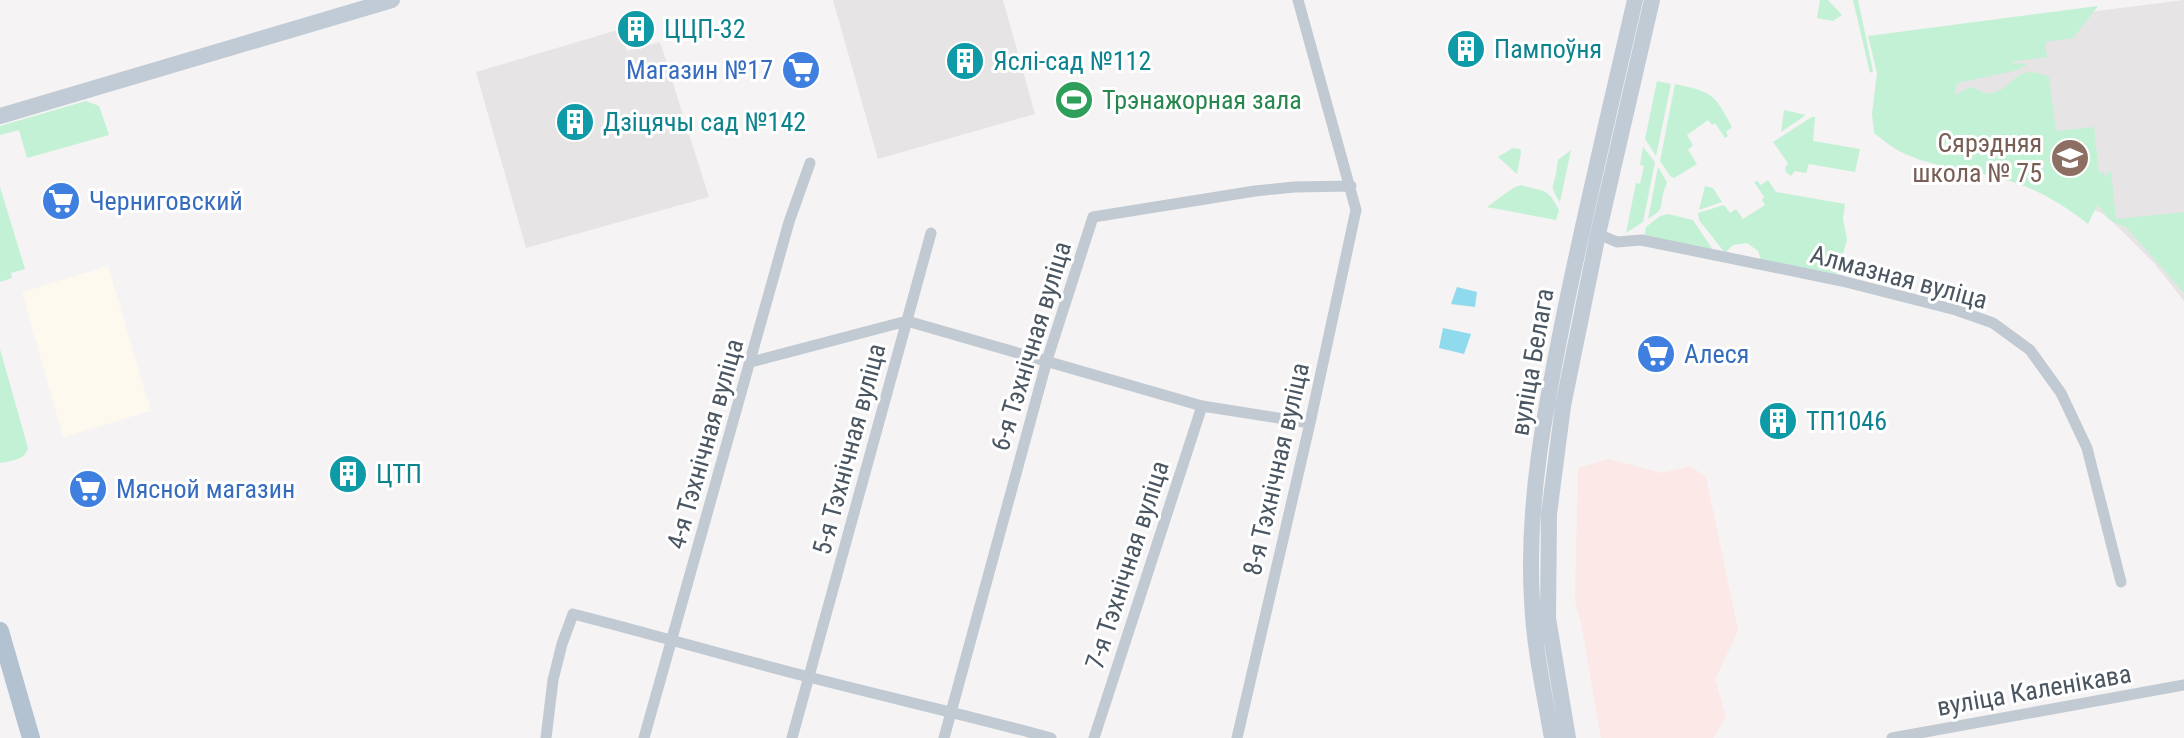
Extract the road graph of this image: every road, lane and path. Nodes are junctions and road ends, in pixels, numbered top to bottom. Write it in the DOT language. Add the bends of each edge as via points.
graph roads {
  1 [pos="392,0"];
  2 [pos="1298,0"];
  3 [pos="1635,0"];
  4 [pos="1652,0"];
  5 [pos="0,116"];
  6 [pos="810,163"];
  7 [pos="1351,186"];
  8 [pos="931,233"];
  9 [pos="1598,234"];
  10 [pos="907,321"];
  11 [pos="1047,360"];
  12 [pos="751,362"];
  13 [pos="1202,406"];
  14 [pos="1310,423"];
  15 [pos="2121,582"];
  16 [pos="0,631"];
  17 [pos="673,639"];
  18 [pos="809,677"];
  19 [pos="2184,685"];
  20 [pos="951,711"];
  21 [pos="31,738"];
  22 [pos="546,738"];
  23 [pos="644,738"];
  24 [pos="792,738"];
  25 [pos="944,738"];
  26 [pos="1051,738"];
  27 [pos="1094,738"];
  28 [pos="1237,738"];
  29 [pos="1552,738"];
  30 [pos="1568,738"];
  31 [pos="1892,738"];
  1 -- 5 [label="street"];
  2 -- 7 [label="street"];
  3 -- 29 [label="street, вуліца Белага" via="1582,229 1540,451 1532,601"];
  4 -- 9 [label="street, вуліца Белага"];
  6 -- 12 [label="street, 4-я Тэхнічная вуліца"];
  7 -- 11 [label="street, 6-я Тэхнічная вуліца" via="1255,191 1093,217"];
  7 -- 14 [label="street, 8-я Тэхнічная вуліца" via="1356,210"];
  8 -- 10 [label="street, 5-я Тэхнічная вуліца"];
  9 -- 15 [label="street, Алмазная вуліца" via="1617,242 1641,240 1842,281 1993,323 2030,350 2061,393 2087,448"];
  9 -- 30 [label="street, вуліца Белага" via="1563,406 1549,514 1548,618"];
  10 -- 11 [label="street"];
  10 -- 12 [label="street"];
  10 -- 18 [label="street, 5-я Тэхнічная вуліца"];
  11 -- 13 [label="street"];
  11 -- 20 [label="street, 6-я Тэхнічная вуліца"];
  12 -- 17 [label="street, 4-я Тэхнічная вуліца"];
  13 -- 14 [label="street"];
  13 -- 27 [label="street, 7-я Тэхнічная вуліца"];
  14 -- 28 [label="street, 8-я Тэхнічная вуліца"];
  16 -- 21 [label="main road"];
  17 -- 18 [label="street"];
  17 -- 22 [label="street" via="573,614 553,680"];
  17 -- 23 [label="street, 4-я Тэхнічная вуліца"];
  18 -- 20 [label="street"];
  18 -- 24 [label="street, 5-я Тэхнічная вуліца"];
  19 -- 31 [label="street, вуліца Каленікава"];
  20 -- 25 [label="street, 6-я Тэхнічная вуліца"];
  20 -- 26 [label="street"];
}
